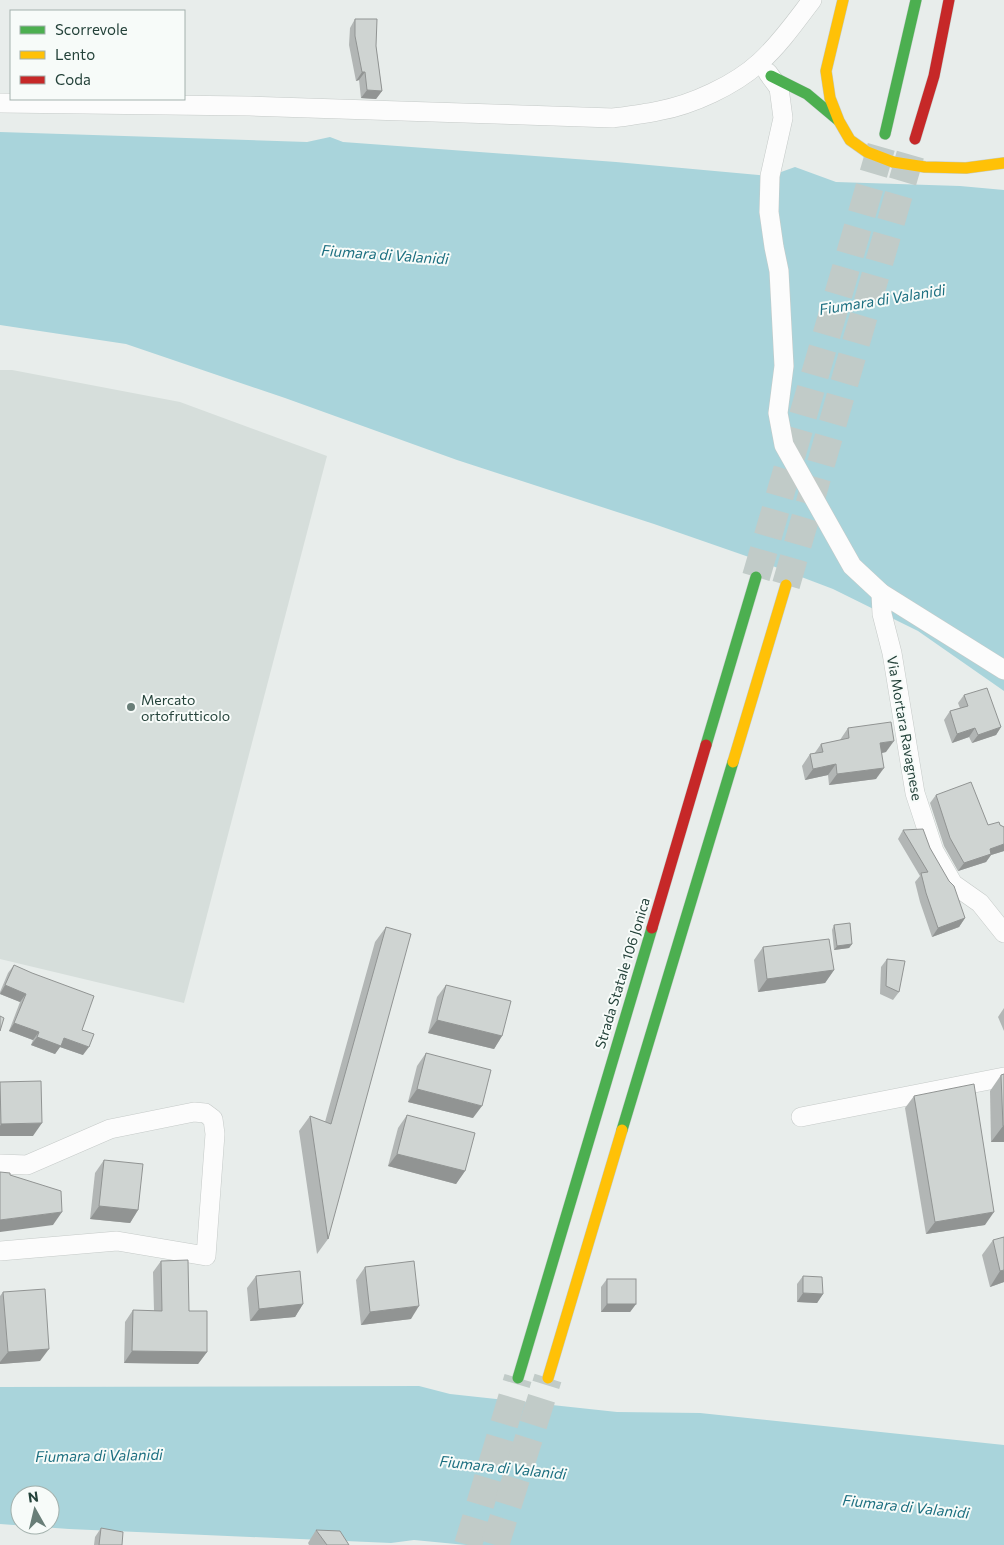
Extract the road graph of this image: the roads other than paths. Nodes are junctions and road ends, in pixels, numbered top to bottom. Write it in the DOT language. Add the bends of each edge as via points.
graph roads {
  1 [pos="812,0"];
  2 [pos="843,0"];
  3 [pos="911,0"];
  4 [pos="916,0"];
  5 [pos="949,0"];
  6 [pos="959,8"];
  7 [pos="765,69"];
  8 [pos="934,76"];
  9 [pos="899,78"];
  10 [pos="0,103"];
  11 [pos="839,122"];
  12 [pos="884,134"];
  13 [pos="915,140"];
  14 [pos="1004,163"];
  15 [pos="756,577"];
  16 [pos="786,586"];
  17 [pos="882,592"];
  18 [pos="1004,670"];
  19 [pos="1004,933"];
  20 [pos="1004,1077"];
  21 [pos="801,1117"];
  22 [pos="0,1164"];
  23 [pos="0,1251"];
  24 [pos="518,1378"];
  25 [pos="548,1378"];
  1 -- 7 [label="street" via="784,36"];
  2 -- 11 [label="highway" via="826,71 830,98"];
  3 -- 9 [label="highway"];
  4 -- 9 [label="highway"];
  5 -- 8 [label="highway"];
  6 -- 8 [label="highway"];
  7 -- 10 [label="street" via="736,79 701,98 659,111 613,118 249,106"];
  7 -- 11 [label="highway" via="819,101"];
  7 -- 17 [label="street" via="779,88 783,118 770,176 769,212 779,271 784,366 778,413 784,444 852,566"];
  8 -- 13 [label="highway"];
  9 -- 12 [label="highway"];
  11 -- 14 [label="highway" via="850,140 867,152 893,162 966,168"];
  15 -- 24 [label="highway, Strada Statale 106 Jonica"];
  16 -- 25 [label="highway"];
  17 -- 18 [label="street"];
  17 -- 19 [label="street, Via Mortara Ravagnese" via="882,614 892,653 915,793 934,851 953,884 980,903"];
  20 -- 21 [label="street"];
  22 -- 23 [label="street" via="27,1165 110,1129 194,1112 213,1118 215,1134 206,1256 117,1241"];
}
